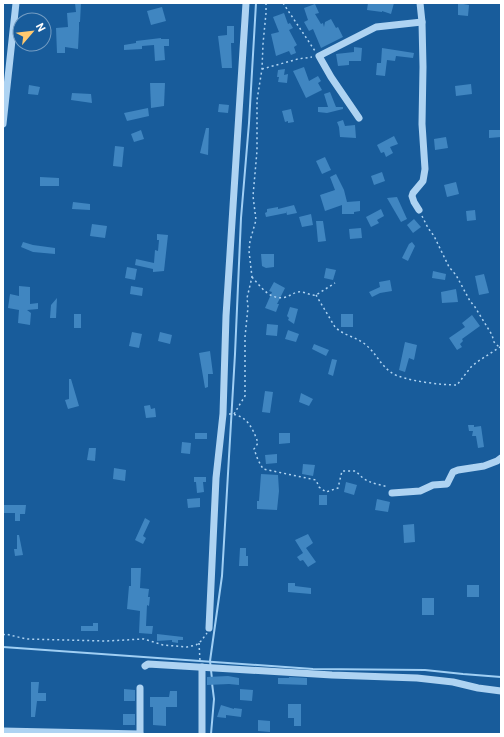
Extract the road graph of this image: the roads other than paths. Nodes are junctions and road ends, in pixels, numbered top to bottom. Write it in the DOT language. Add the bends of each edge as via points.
graph roads {
  1 [pos="16,3"];
  2 [pos="246,3"];
  3 [pos="420,3"];
  4 [pos="422,22"];
  5 [pos="359,118"];
  6 [pos="3,124"];
  7 [pos="419,210"];
  8 [pos="501,458"];
  9 [pos="392,493"];
  10 [pos="209,628"];
  11 [pos="145,666"];
  12 [pos="202,667"];
  13 [pos="140,688"];
  14 [pos="501,691"];
  15 [pos="3,731"];
  16 [pos="140,734"];
  17 [pos="202,734"];
  1 -- 6 [label="street"];
  2 -- 10 [label="street"];
  3 -- 4 [label="street"];
  4 -- 5 [label="street" via="376,27 318,56"];
  4 -- 7 [label="street" via="422,124 425,169 423,181 412,196"];
  8 -- 9 [label="street" via="484,466 458,470 447,484 432,485 420,491"];
  11 -- 12 [label="street" via="148,664"];
  12 -- 14 [label="street" via="417,678"];
  12 -- 17 [label="street"];
  13 -- 16 [label="street"];
  15 -- 16 [label="street"];
}
